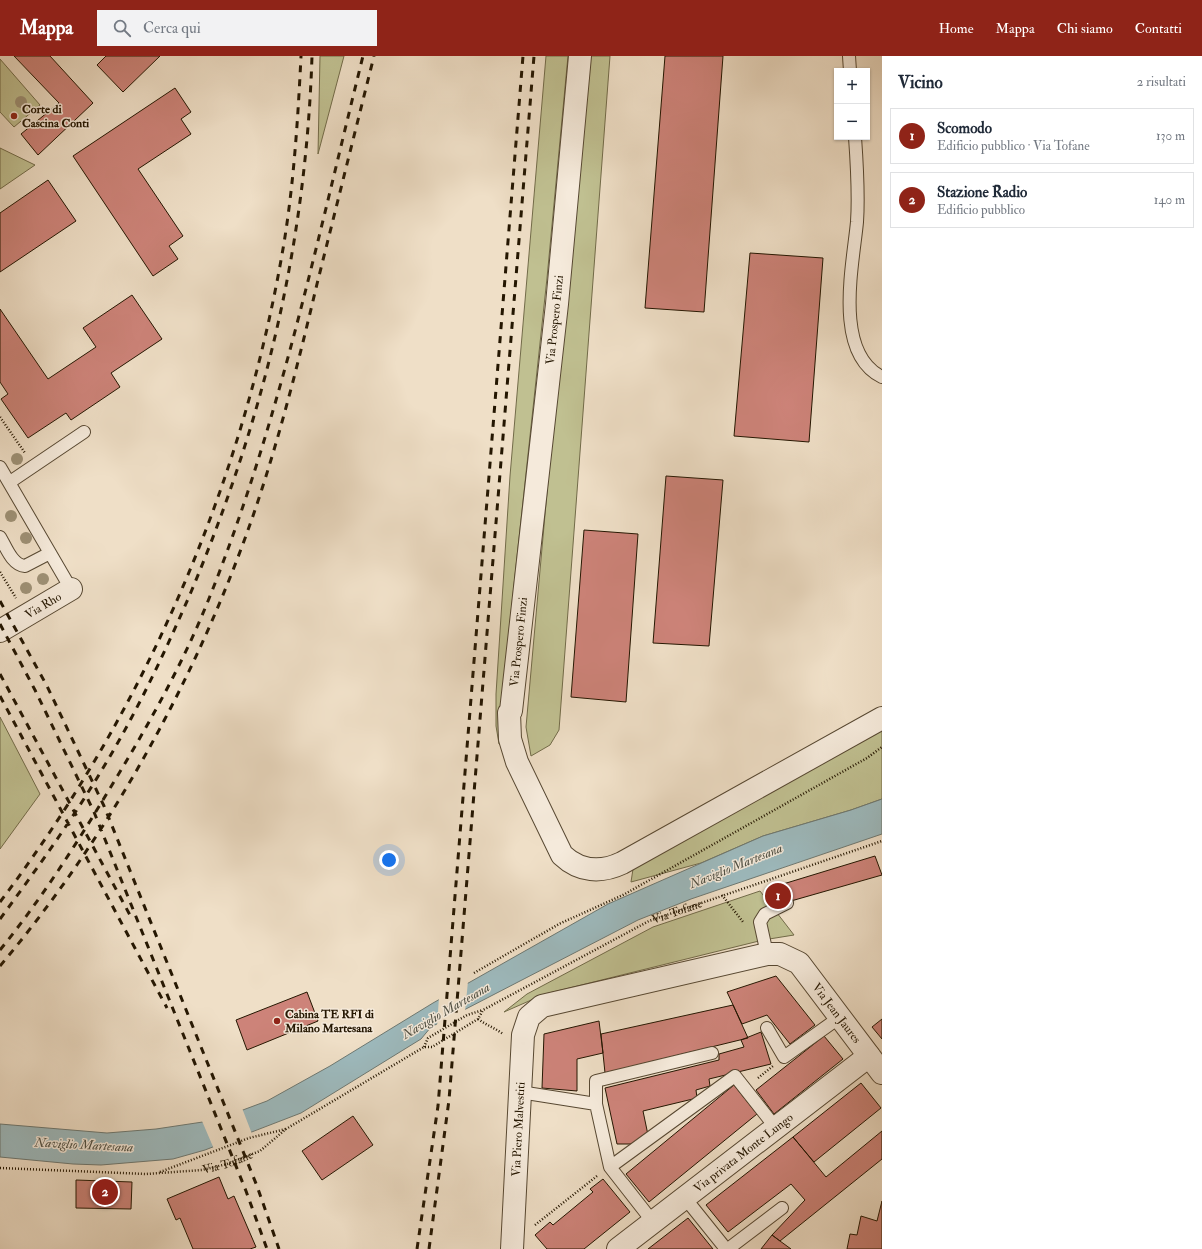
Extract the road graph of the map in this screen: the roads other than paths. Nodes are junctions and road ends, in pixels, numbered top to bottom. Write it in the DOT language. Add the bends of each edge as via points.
graph roads {
  1 [pos="580,56"];
  2 [pos="849,56"];
  3 [pos="850,68"];
  4 [pos="855,140"];
  5 [pos="882,377"];
  6 [pos="84,432"];
  7 [pos="0,467"];
  8 [pos="10,482"];
  9 [pos="0,537"];
  10 [pos="50,552"];
  11 [pos="67,581"];
  12 [pos="0,631"];
  13 [pos="882,718"];
  14 [pos="787,902"];
  15 [pos="778,956"];
  16 [pos="840,1017"];
  17 [pos="767,1028"];
  18 [pos="712,1053"];
  19 [pos="876,1065"];
  20 [pos="520,1092"];
  21 [pos="596,1104"];
  22 [pos="776,1128"];
  23 [pos="610,1167"];
  24 [pos="685,1198"];
  25 [pos="782,1208"];
  26 [pos="653,1222"];
  27 [pos="512,1245"];
  28 [pos="618,1249"];
  29 [pos="727,1249"];
  1 -- 13 [label="street, Via Prospero Finzi" via="554,327 509,713 510,739 517,762 562,855 583,868 599,870 615,866"];
  2 -- 3 [label="lane"];
  4 -- 5 [label="lane" via="858,184 849,318 854,341 865,364"];
  6 -- 8 [label="lane"];
  7 -- 8 [label="lane"];
  8 -- 10 [label="lane"];
  9 -- 10 [label="lane" via="14,562 22,566"];
  10 -- 11 [label="lane"];
  11 -- 12 [label="street, Via Rho"];
  14 -- 15 [label="lane" via="765,914 760,922"];
  15 -- 16 [label="street, Via Jean Jaures" via="799,963"];
  15 -- 20 [label="street, Via Piero Malvestiti" via="542,1006 529,1017 523,1035"];
  16 -- 17 [label="lane" via="784,1057"];
  16 -- 19 [label="street, Via Jean Jaures"];
  18 -- 21 [label="lane" via="596,1081"];
  19 -- 22 [label="street, Via privata Monte Lungo"];
  20 -- 21 [label="lane"];
  20 -- 27 [label="street, Via Piero Malvestiti"];
  21 -- 23 [label="lane"];
  22 -- 23 [label="lane" via="734,1076"];
  22 -- 24 [label="street, Via privata Monte Lungo"];
  23 -- 26 [label="lane"];
  24 -- 26 [label="street, Via privata Monte Lungo"];
  24 -- 29 [label="lane"];
  25 -- 29 [label="lane"];
  26 -- 28 [label="street, Via privata Monte Lungo"];
}
